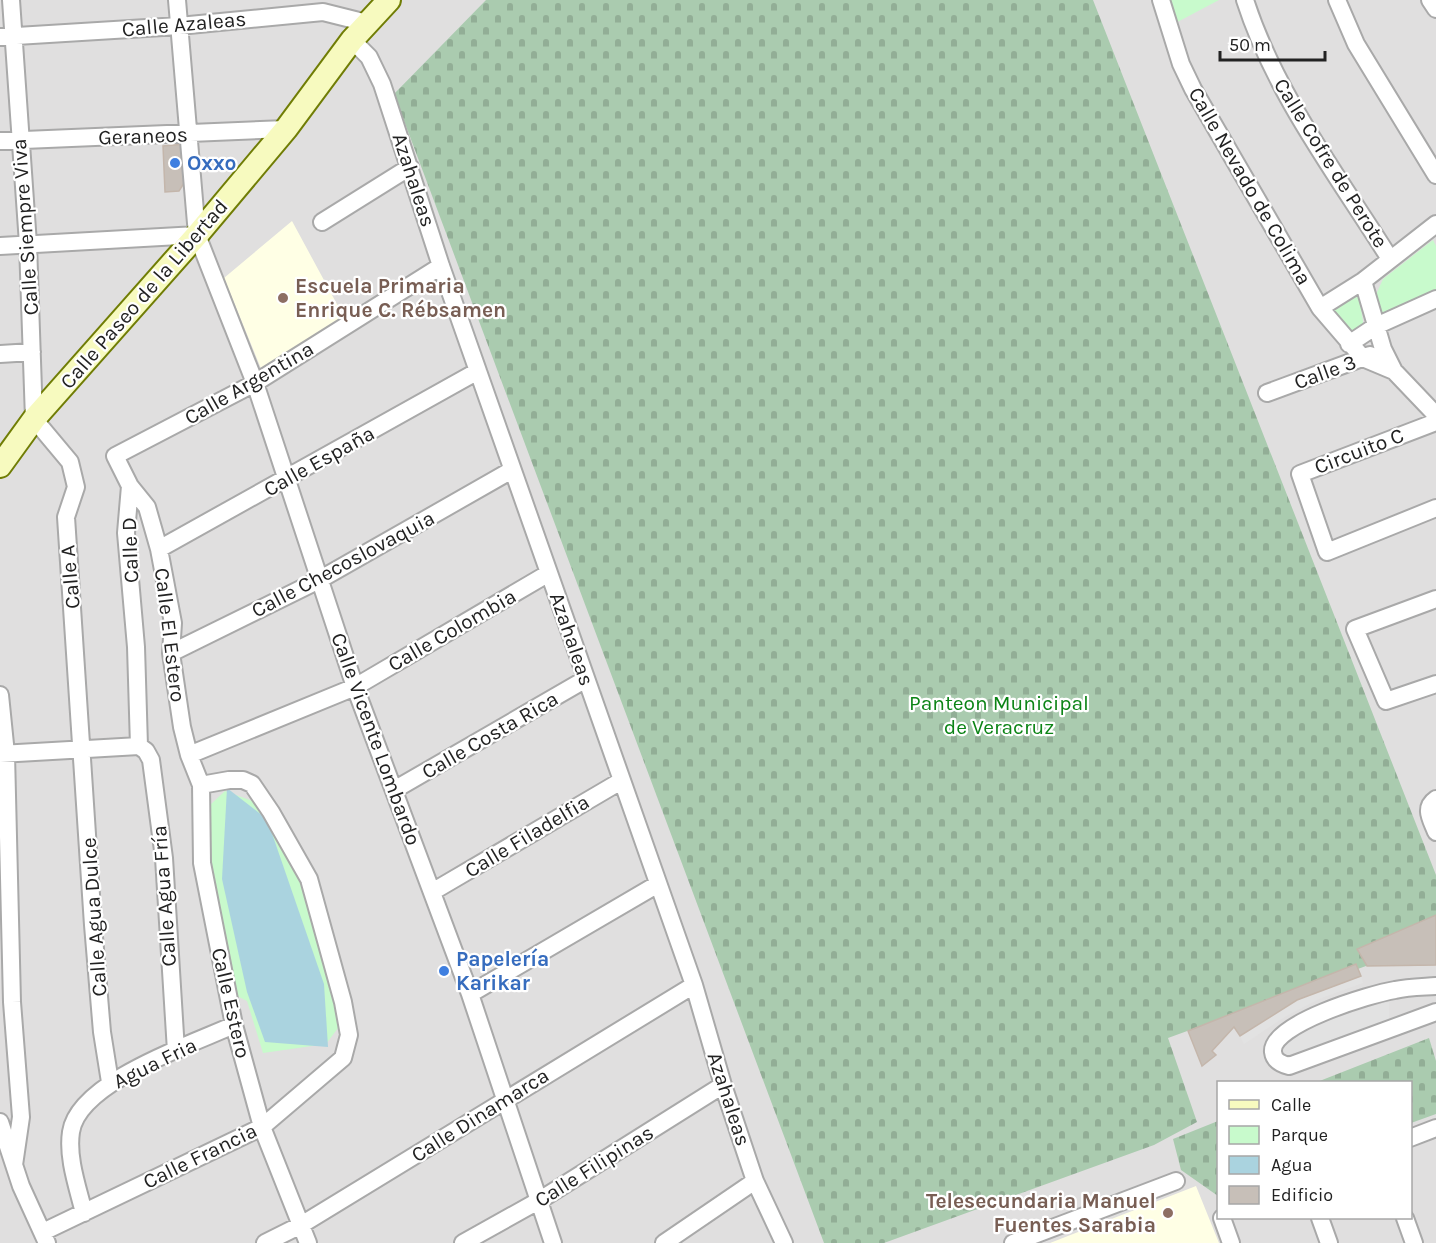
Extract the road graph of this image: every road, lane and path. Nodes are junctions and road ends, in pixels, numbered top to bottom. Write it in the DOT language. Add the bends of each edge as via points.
graph roads {
  1 [pos="11,0"];
  2 [pos="177,0"];
  3 [pos="389,0"];
  4 [pos="1161,0"];
  5 [pos="1245,0"];
  6 [pos="1337,0"];
  7 [pos="1430,0"];
  8 [pos="1436,9"];
  9 [pos="367,23"];
  10 [pos="179,26"];
  11 [pos="6,37"];
  12 [pos="352,40"];
  13 [pos="286,129"];
  14 [pos="189,135"];
  15 [pos="19,140"];
  16 [pos="0,141"];
  17 [pos="410,167"];
  18 [pos="1436,175"];
  19 [pos="322,222"];
  20 [pos="1436,224"];
  21 [pos="198,235"];
  22 [pos="28,244"];
  23 [pos="0,246"];
  24 [pos="1390,259"];
  25 [pos="441,266"];
  26 [pos="1363,281"];
  27 [pos="1436,299"];
  28 [pos="1320,308"];
  29 [pos="1376,327"];
  30 [pos="1349,344"];
  31 [pos="1383,349"];
  32 [pos="32,352"];
  33 [pos="0,354"];
  34 [pos="1364,358"];
  35 [pos="477,371"];
  36 [pos="1394,371"];
  37 [pos="255,383"];
  38 [pos="1267,393"];
  39 [pos="1436,415"];
  40 [pos="34,418"];
  41 [pos="1436,422"];
  42 [pos="115,456"];
  43 [pos="1,464"];
  44 [pos="512,470"];
  45 [pos="286,480"];
  46 [pos="130,486"];
  47 [pos="1436,508"];
  48 [pos="159,549"];
  49 [pos="549,573"];
  50 [pos="320,580"];
  51 [pos="1436,599"];
  52 [pos="171,653"];
  53 [pos="586,680"];
  54 [pos="1436,684"];
  55 [pos="356,687"];
  56 [pos="0,695"];
  57 [pos="139,746"];
  58 [pos="80,750"];
  59 [pos="3,754"];
  60 [pos="189,755"];
  61 [pos="621,781"];
  62 [pos="201,784"];
  63 [pos="394,790"];
  64 [pos="1436,799"];
  65 [pos="1436,832"];
  66 [pos="658,884"];
  67 [pos="432,892"];
  68 [pos="694,985"];
  69 [pos="1436,986"];
  70 [pos="470,994"];
  71 [pos="1436,1012"];
  72 [pos="234,1025"];
  73 [pos="176,1051"];
  74 [pos="110,1082"];
  75 [pos="723,1086"];
  76 [pos="506,1099"];
  77 [pos="0,1122"];
  78 [pos="262,1127"];
  79 [pos="1436,1128"];
  80 [pos="1412,1137"];
  81 [pos="14,1166"];
  82 [pos="755,1181"];
  83 [pos="1176,1181"];
  84 [pos="540,1200"];
  85 [pos="84,1213"];
  86 [pos="1223,1219"];
  87 [pos="1320,1219"];
  88 [pos="1405,1219"];
  89 [pos="302,1225"];
  90 [pos="45,1238"];
  91 [pos="265,1243"];
  92 [pos="308,1243"];
  93 [pos="463,1243"];
  94 [pos="553,1243"];
  95 [pos="664,1243"];
  96 [pos="784,1243"];
  97 [pos="1013,1243"];
  98 [pos="1231,1243"];
  99 [pos="1329,1243"];
  100 [pos="1414,1243"];
  1 -- 11 [label="street, Calle Siempre Viva"];
  2 -- 10 [label="street, Calle Vicente Lombardo"];
  3 -- 9 [label="street, Calle Paseo de la Libertad"];
  4 -- 28 [label="street, Calle Nevado de Colima" via="1193,89"];
  5 -- 24 [label="street, Calle Cofre de Perote" via="1282,86"];
  6 -- 18 [label="street" via="1356,44"];
  7 -- 8 [label="street"];
  9 -- 10 [label="street, Calle Azaleas" via="323,12"];
  9 -- 12 [label="street, Calle Paseo de la Libertad"];
  10 -- 11 [label="street, Calle Azaleas"];
  10 -- 14 [label="street, Calle Vicente Lombardo"];
  11 -- 15 [label="street, Calle Siempre Viva"];
  12 -- 13 [label="street, Calle Paseo de la Libertad"];
  12 -- 17 [label="street, Azahaleas" via="369,57 382,84"];
  13 -- 14 [label="street, Geraneos"];
  13 -- 21 [label="street, Calle Paseo de la Libertad"];
  14 -- 15 [label="street, Geraneos"];
  14 -- 21 [label="street, Calle Vicente Lombardo"];
  15 -- 16 [label="street, Geraneos"];
  15 -- 22 [label="street, Calle Siempre Viva"];
  17 -- 19 [label="street"];
  17 -- 25 [label="street, Azahaleas"];
  20 -- 24 [label="street"];
  21 -- 22 [label="street"];
  21 -- 37 [label="street, Calle Vicente Lombardo"];
  21 -- 40 [label="street, Calle Paseo de la Libertad"];
  22 -- 23 [label="street"];
  22 -- 32 [label="street, Calle Siempre Viva"];
  24 -- 26 [label="street"];
  25 -- 35 [label="street, Azahaleas"];
  25 -- 37 [label="street, Calle Argentina"];
  26 -- 28 [label="street"];
  26 -- 29 [label="street"];
  27 -- 29 [label="street"];
  28 -- 30 [label="street, Calle Nevado de Colima"];
  29 -- 30 [label="street"];
  29 -- 31 [label="street"];
  30 -- 34 [label="street, Calle Nevado de Colima"];
  31 -- 34 [label="street, Calle 3"];
  31 -- 36 [label="street"];
  32 -- 33 [label="street"];
  32 -- 40 [label="street, Calle Siempre Viva"];
  34 -- 36 [label="street"];
  34 -- 38 [label="street, Calle 3"];
  35 -- 44 [label="street, Azahaleas"];
  35 -- 45 [label="street, Calle España"];
  36 -- 39 [label="street"];
  37 -- 42 [label="street, Calle Argentina"];
  37 -- 45 [label="street, Calle Vicente Lombardo"];
  40 -- 43 [label="street, Calle Paseo de la Libertad"];
  40 -- 58 [label="street, Calle A" via="70,462 76,488 66,517"];
  41 -- 47 [label="street, Circuito C" via="1300,474 1327,552"];
  42 -- 46 [label="street, Calle D"];
  44 -- 49 [label="street, Azahaleas"];
  44 -- 50 [label="street, Calle Checoslovaquia"];
  45 -- 48 [label="street, Calle España"];
  45 -- 50 [label="street, Calle Vicente Lombardo"];
  46 -- 48 [label="street, Calle El Estero" via="147,507"];
  46 -- 57 [label="street, Calle D" via="126,534 136,647"];
  48 -- 52 [label="street, Calle El Estero" via="173,623"];
  49 -- 53 [label="street, Azahaleas"];
  49 -- 55 [label="street, Calle Colombia"];
  50 -- 52 [label="street, Calle Checoslovaquia"];
  50 -- 55 [label="street, Calle Vicente Lombardo"];
  51 -- 54 [label="street" via="1355,629 1386,700"];
  52 -- 60 [label="street, Calle El Estero"];
  53 -- 61 [label="street, Azahaleas"];
  53 -- 63 [label="street, Calle Costa Rica"];
  55 -- 60 [label="street, Calle Colombia"];
  55 -- 63 [label="street, Calle Vicente Lombardo"];
  56 -- 59 [label="street"];
  57 -- 58 [label="street"];
  57 -- 73 [label="street, Calle Agua Fría" via="151,760 164,858"];
  58 -- 59 [label="street"];
  58 -- 74 [label="street, Calle Agua Dulce" via="102,1032"];
  59 -- 81 [label="street" via="12,1002 21,1117"];
  60 -- 62 [label="street, Calle Estero"];
  61 -- 66 [label="street, Azahaleas"];
  61 -- 67 [label="street, Calle Filadelfia"];
  62 -- 72 [label="street, Calle Estero" via="202,863"];
  62 -- 78 [label="street, Calle Francia" via="243,780 252,784 272,812 309,879 349,1035 343,1058"];
  63 -- 67 [label="street, Calle Vicente Lombardo"];
  64 -- 65 [label="street" via="1428,812"];
  66 -- 68 [label="street, Azahaleas"];
  66 -- 70 [label="street"];
  67 -- 70 [label="street, Calle Vicente Lombardo"];
  68 -- 75 [label="street, Azahaleas"];
  68 -- 76 [label="street, Calle Dinamarca"];
  69 -- 71 [label="street" via="1394,990 1335,1007 1286,1030 1275,1040 1274,1057 1281,1064 1295,1064"];
  70 -- 76 [label="street, Calle Vicente Lombardo"];
  72 -- 73 [label="street, Agua Fria"];
  72 -- 78 [label="street, Calle Estero"];
  73 -- 74 [label="street, Agua Fria"];
  74 -- 85 [label="street, Agua Fria" via="85,1104 70,1134"];
  75 -- 82 [label="street, Azahaleas"];
  75 -- 84 [label="street, Calle Filipinas"];
  76 -- 84 [label="street, Calle Vicente Lombardo"];
  76 -- 89 [label="street, Calle Dinamarca"];
  77 -- 81 [label="street"];
  78 -- 85 [label="street, Calle Francia"];
  78 -- 89 [label="street, Calle Estero"];
  79 -- 80 [label="street"];
  81 -- 90 [label="street"];
  82 -- 95 [label="street"];
  82 -- 96 [label="street, Azahaleas"];
  83 -- 97 [label="street"];
  84 -- 93 [label="street, Calle Filipinas"];
  84 -- 94 [label="street, Calle Vicente Lombardo"];
  85 -- 90 [label="street, Calle Francia"];
  86 -- 98 [label="street"];
  87 -- 99 [label="street"];
  88 -- 100 [label="street"];
  89 -- 91 [label="street, Calle Dinamarca"];
  89 -- 92 [label="street, Calle Estero"];
}
